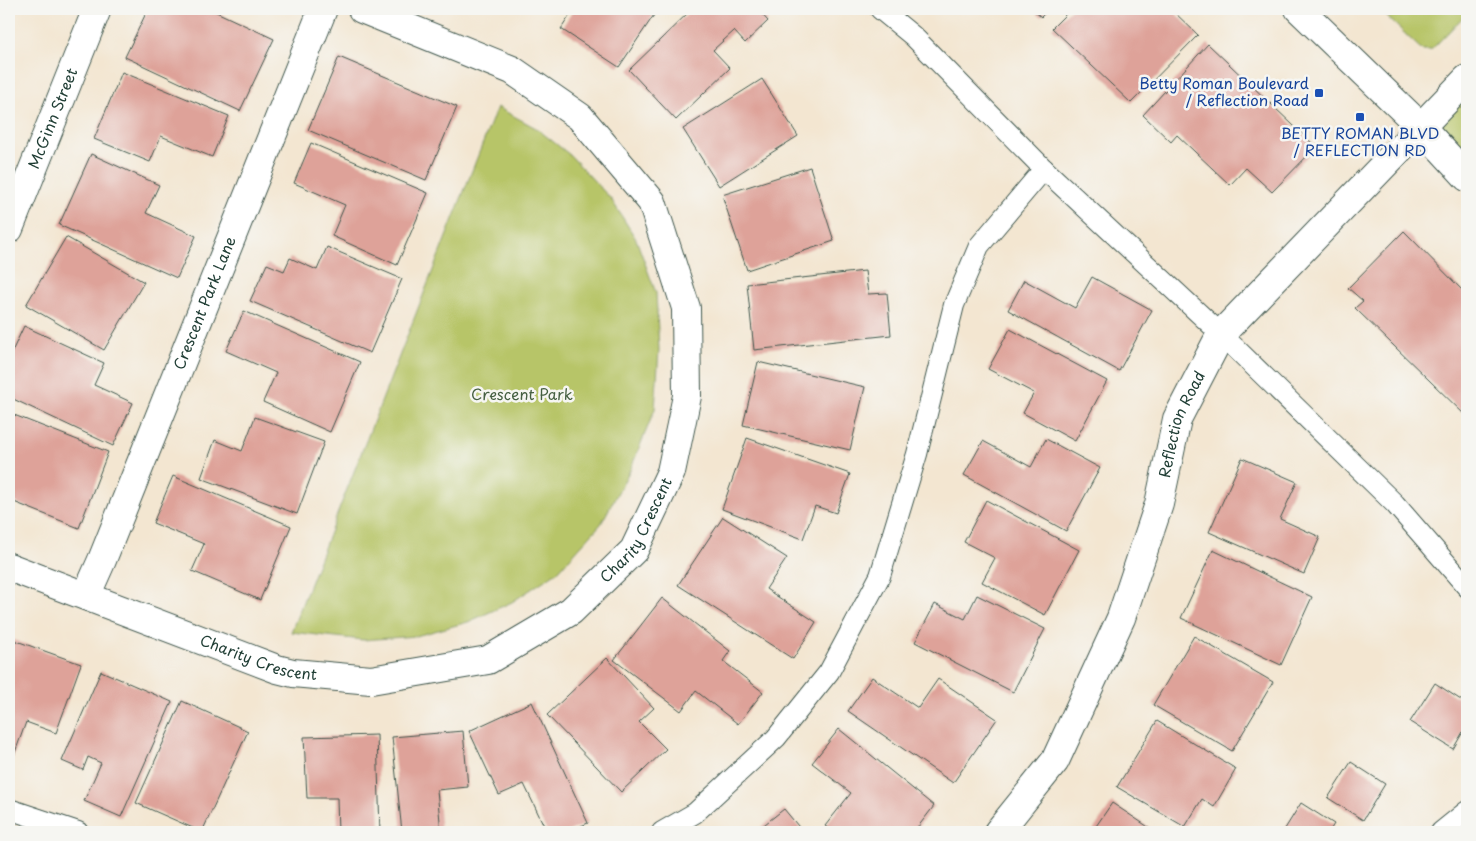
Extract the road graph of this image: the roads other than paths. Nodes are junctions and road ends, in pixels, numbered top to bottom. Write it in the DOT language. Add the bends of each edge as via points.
graph roads {
  1 [pos="97,9"];
  2 [pos="324,9"];
  3 [pos="362,9"];
  4 [pos="880,9"];
  5 [pos="1299,9"];
  6 [pos="1467,78"];
  7 [pos="1421,127"];
  8 [pos="1044,169"];
  9 [pos="1467,177"];
  10 [pos="9,229"];
  11 [pos="1221,334"];
  12 [pos="9,567"];
  13 [pos="1467,587"];
  14 [pos="86,596"];
  15 [pos="9,809"];
  16 [pos="1467,812"];
  17 [pos="78,832"];
  18 [pos="662,832"];
  19 [pos="998,832"];
  20 [pos="1441,832"];
  1 -- 10 [label="street, McGinn Street"];
  2 -- 14 [label="street, Crescent Park Lane"];
  3 -- 14 [label="street, Charity Crescent" via="512,70 580,117 652,202 686,308 687,396 671,472 634,550 571,611 488,660 371,680 293,673"];
  4 -- 8 [label="lane" via="914,36"];
  5 -- 7 [label="street"];
  6 -- 7 [label="street, Reflection Road"];
  7 -- 9 [label="street"];
  7 -- 11 [label="street, Reflection Road"];
  8 -- 11 [label="lane"];
  8 -- 18 [label="lane" via="979,246 954,304 918,454 880,576 829,672 776,738 695,813"];
  11 -- 13 [label="lane" via="1395,504"];
  11 -- 19 [label="street, Reflection Road" via="1177,419 1159,504 1121,618 1056,761"];
  12 -- 14 [label="street, Charity Crescent"];
  15 -- 17 [label="lane"];
  16 -- 20 [label="lane"];
}
